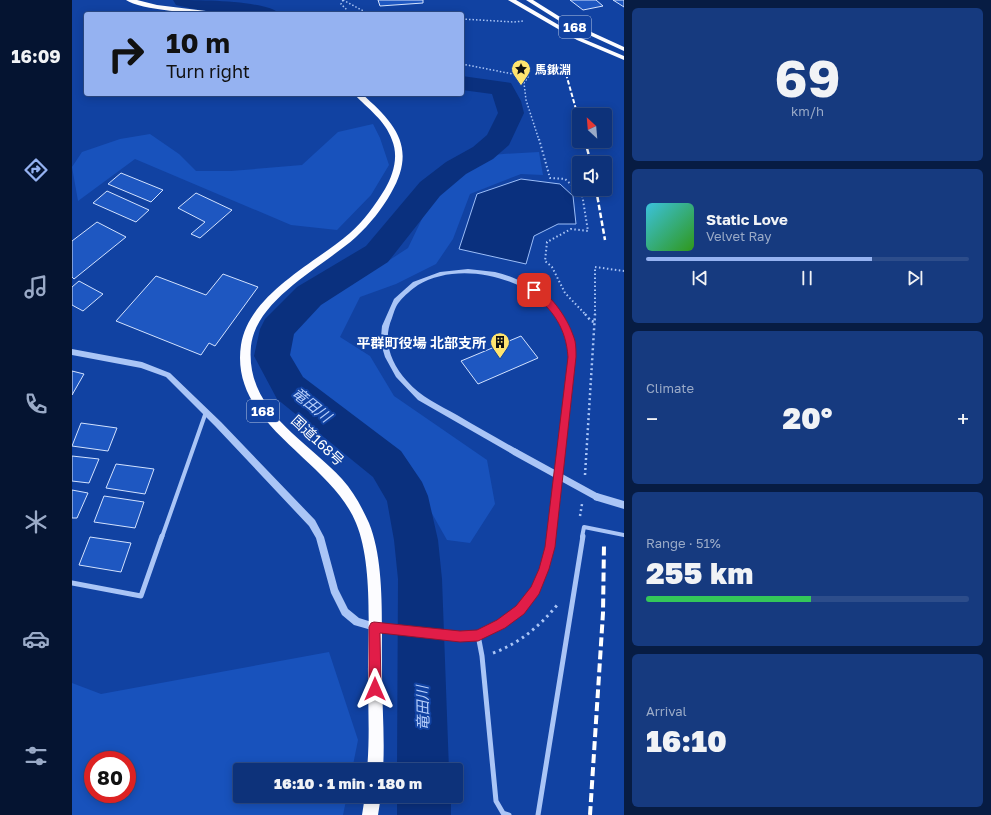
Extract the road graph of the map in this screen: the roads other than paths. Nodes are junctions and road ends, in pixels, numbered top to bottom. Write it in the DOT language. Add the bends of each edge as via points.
graph roads {
  1 [pos="129,0"];
  2 [pos="511,0"];
  3 [pos="529,0"];
  4 [pos="198,12"];
  5 [pos="624,49"];
  6 [pos="624,58"];
  7 [pos="360,96"];
  8 [pos="72,352"];
  9 [pos="206,412"];
  10 [pos="624,505"];
  11 [pos="624,535"];
  12 [pos="72,583"];
  13 [pos="374,627"];
  14 [pos="478,635"];
  15 [pos="375,763"];
  16 [pos="372,803"];
  17 [pos="370,815"];
  18 [pos="509,815"];
  19 [pos="538,815"];
  1 -- 4 [label="highway" via="157,7"];
  2 -- 6 [label="highway, 168" via="579,39"];
  3 -- 5 [label="highway, 168" via="587,34"];
  7 -- 13 [label="highway, 国道168号 / 168" via="376,110 395,135 400,166 397,176 373,212 349,239 274,296 261,310 246,343 244,364 249,384 261,408 338,483 353,504 366,531 373,568"];
  8 -- 9 [label="street" via="142,365 168,375"];
  9 -- 12 [label="street" via="141,596"];
  9 -- 13 [label="street" via="312,523 320,537 334,590 345,612 358,622"];
  10 -- 14 [label="street, bridge" via="597,496 515,452 420,398 403,382 391,364 383,335 390,310 408,290 421,281 441,274 463,270 495,274 534,290 554,308 571,342 572,357 552,531 544,569 535,590 520,610 501,624"];
  11 -- 19 [label="street" via="584,527"];
  13 -- 14 [label="street" via="460,637"];
  13 -- 15 [label="highway, 国道168号 / 168"];
  14 -- 18 [label="street" via="496,801 503,813"];
  16 -- 17 [label="highway"];
}
